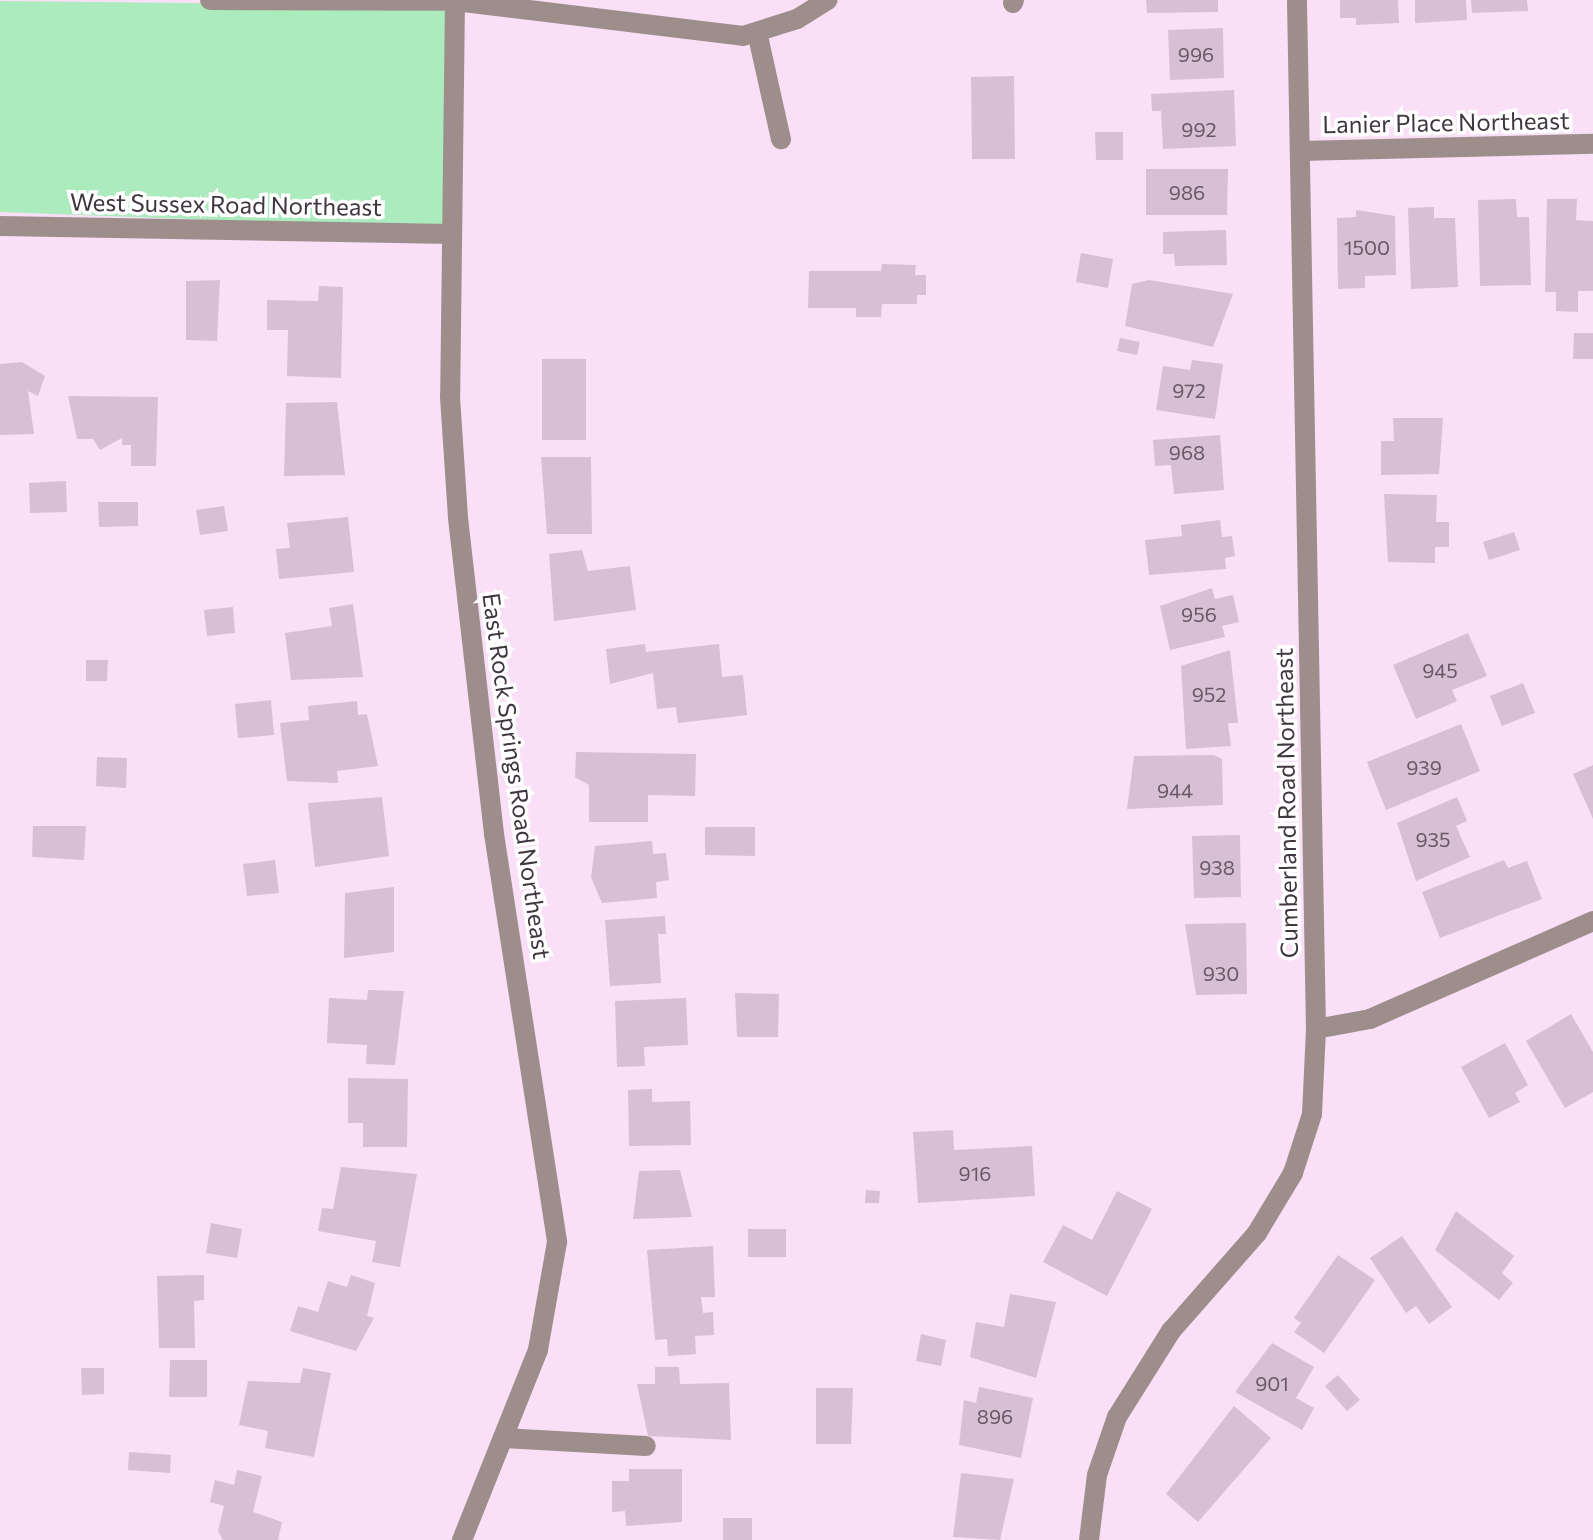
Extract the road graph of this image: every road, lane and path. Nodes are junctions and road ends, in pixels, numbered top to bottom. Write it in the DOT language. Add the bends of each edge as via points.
graph roads {
  1 [pos="210,0"];
  2 [pos="828,0"];
  3 [pos="1297,0"];
  4 [pos="455,1"];
  5 [pos="757,32"];
  6 [pos="781,139"];
  7 [pos="1593,144"];
  8 [pos="1300,151"];
  9 [pos="0,226"];
  10 [pos="452,234"];
  11 [pos="1593,921"];
  12 [pos="1316,1029"];
  13 [pos="503,1438"];
  14 [pos="646,1446"];
  15 [pos="462,1540"];
  16 [pos="1089,1540"];
  1 -- 4 [label="street"];
  2 -- 5 [label="street"];
  3 -- 8 [label="street, Cumberland Road Northeast"];
  4 -- 5 [label="street" via="698,35"];
  4 -- 10 [label="street, East Rock Springs Road Northeast"];
  5 -- 6 [label="street"];
  7 -- 8 [label="street, Lanier Place Northeast"];
  8 -- 12 [label="street, Cumberland Road Northeast"];
  9 -- 10 [label="street, West Sussex Road Northeast"];
  10 -- 13 [label="street, East Rock Springs Road Northeast" via="458,518 494,834 557,1242 538,1350"];
  11 -- 12 [label="street" via="1370,1019"];
  12 -- 16 [label="street, Cumberland Road Northeast" via="1312,1114 1293,1173 1257,1233 1146,1364 1097,1475"];
  13 -- 14 [label="street"];
  13 -- 15 [label="street, East Rock Springs Road Northeast"];
}
